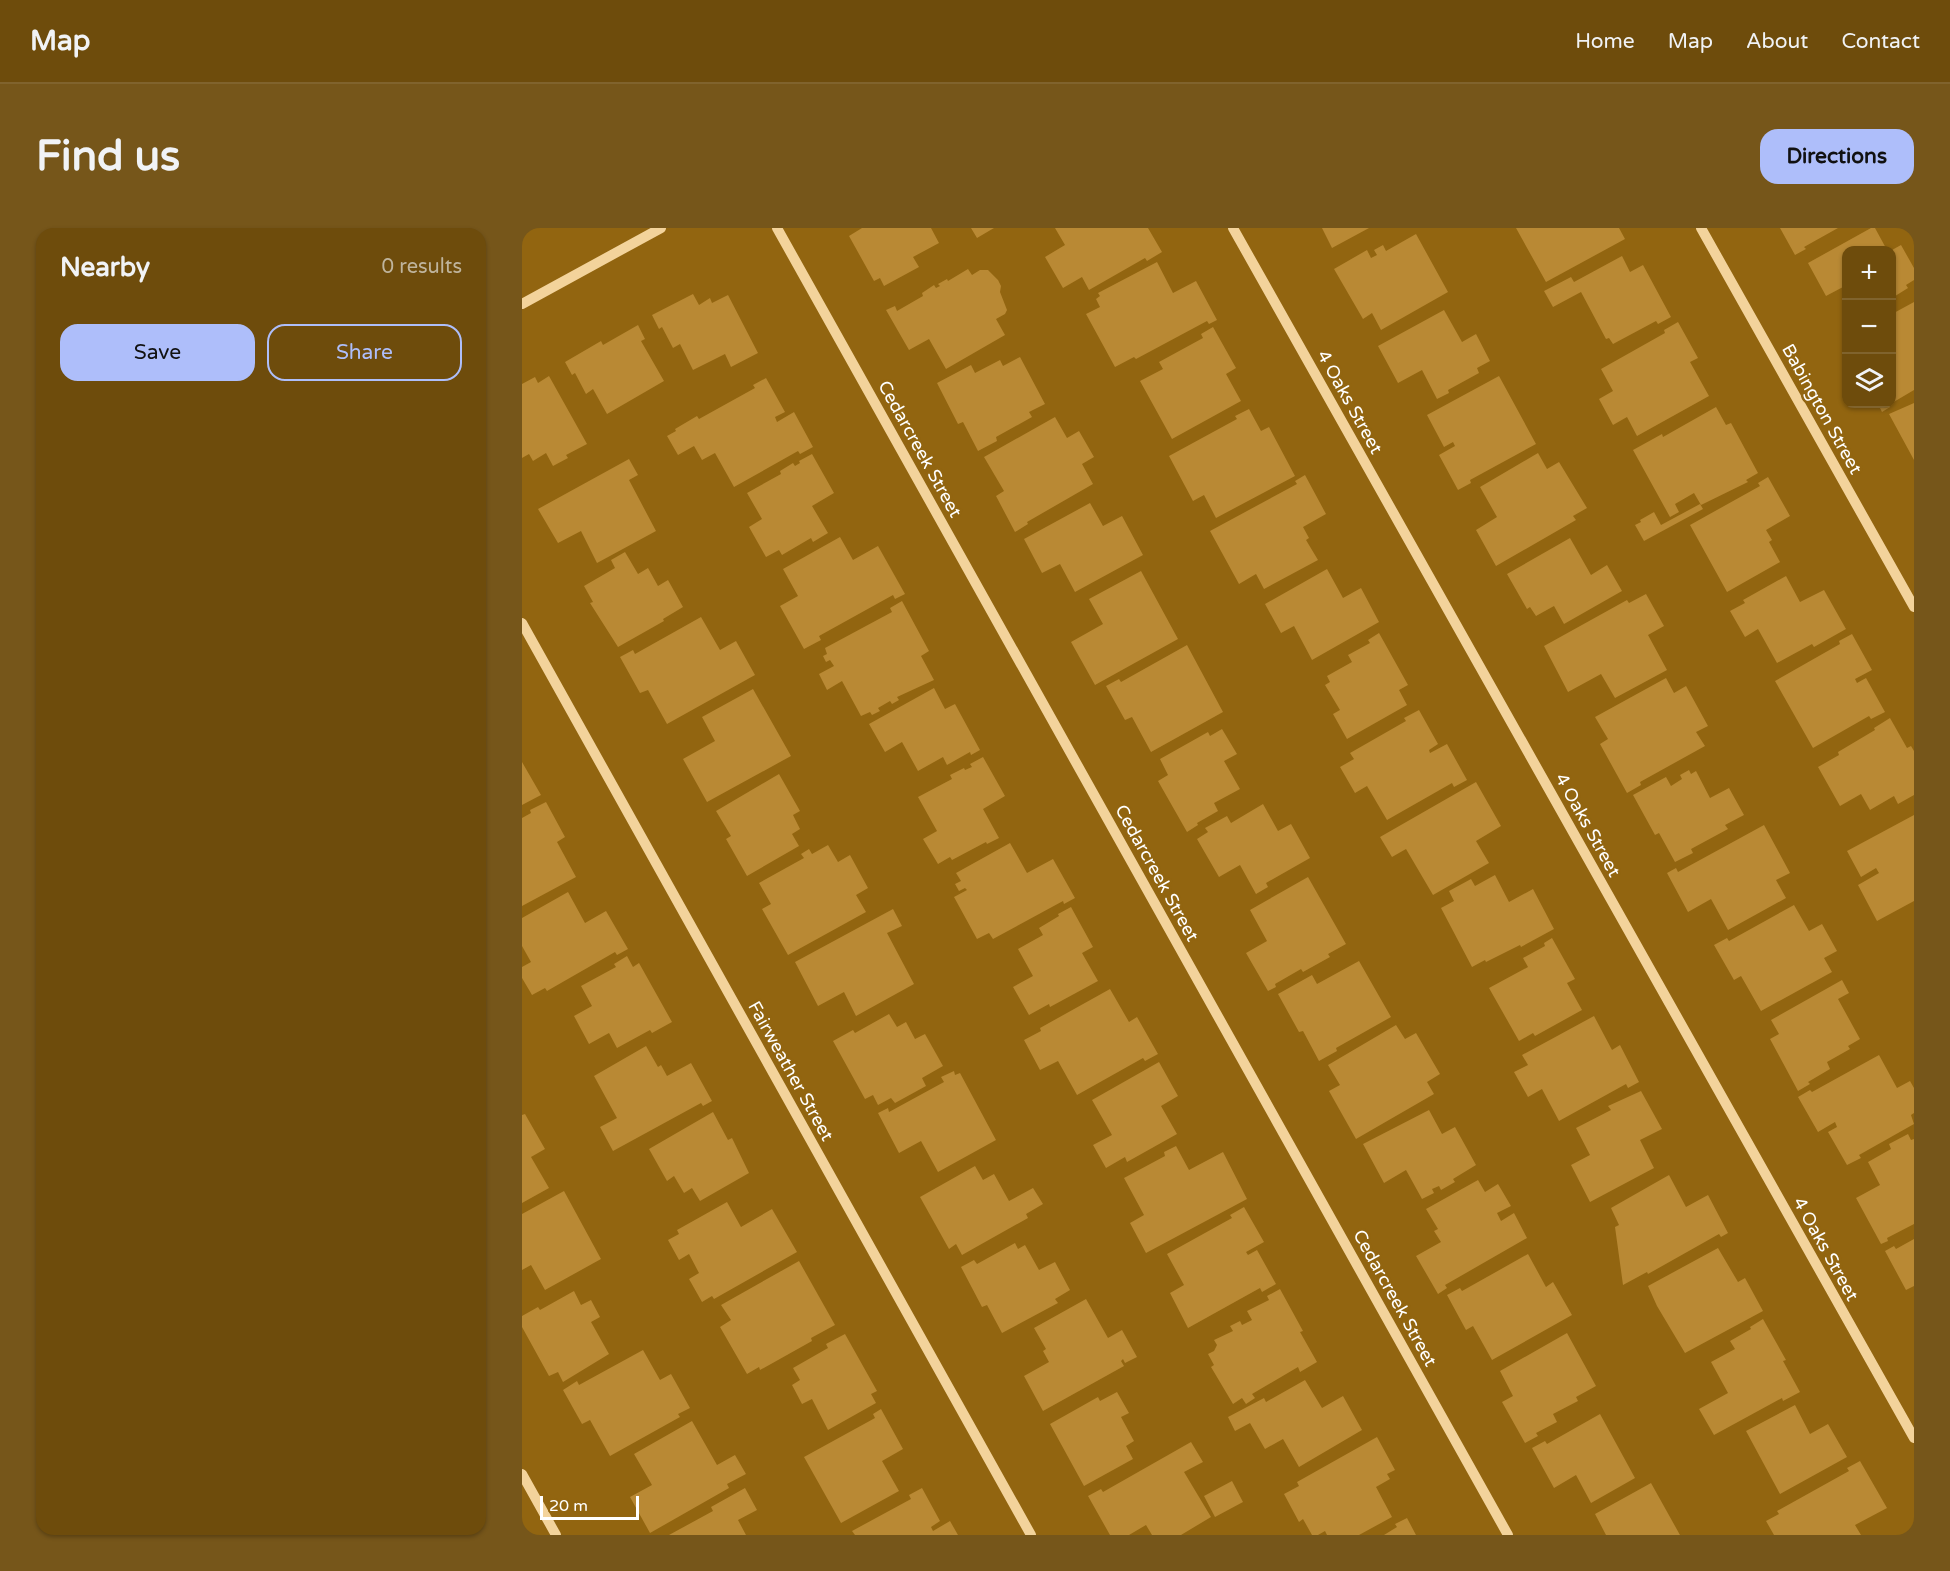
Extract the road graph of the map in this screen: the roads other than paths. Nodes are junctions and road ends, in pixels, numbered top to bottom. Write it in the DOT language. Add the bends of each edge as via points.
graph roads {
  1 [pos="661,228"];
  2 [pos="777,228"];
  3 [pos="1233,228"];
  4 [pos="1701,228"];
  5 [pos="522,304"];
  6 [pos="1914,607"];
  7 [pos="522,623"];
  8 [pos="1914,1438"];
  9 [pos="522,1474"];
  10 [pos="556,1535"];
  11 [pos="1031,1535"];
  12 [pos="1509,1535"];
  1 -- 5 [label="street"];
  2 -- 12 [label="street, Cedarcreek Street"];
  3 -- 8 [label="street, 4 Oaks Street"];
  4 -- 6 [label="street, Babington Street"];
  7 -- 11 [label="street, Fairweather Street"];
  9 -- 10 [label="street"];
}
